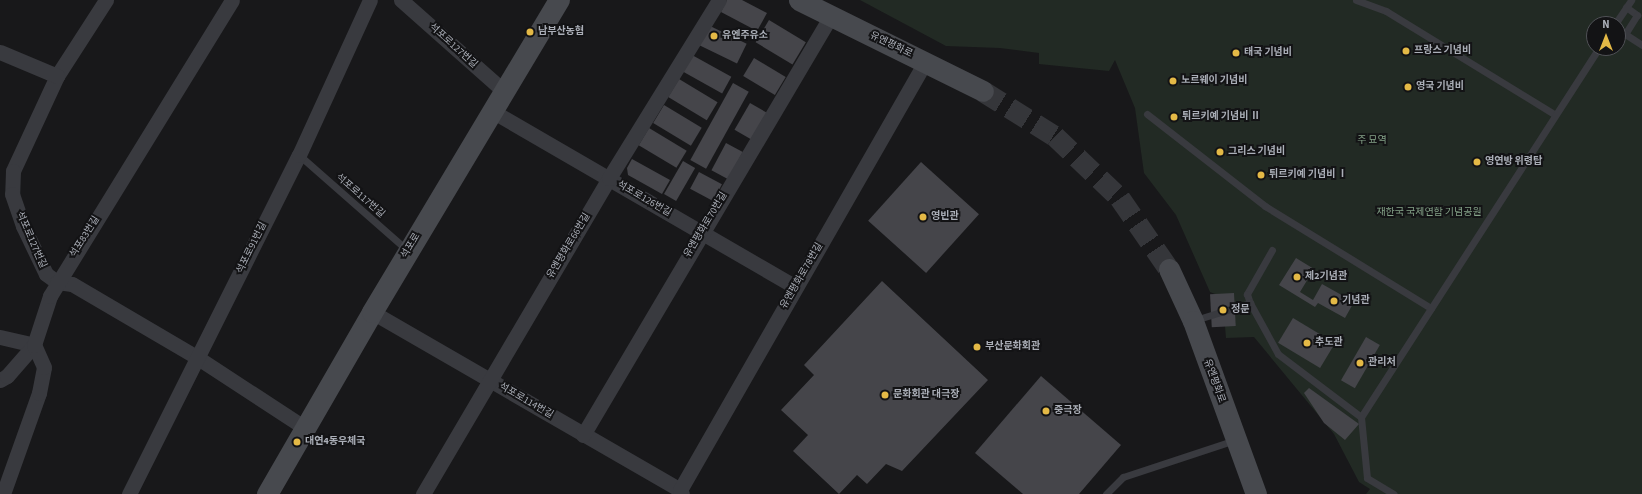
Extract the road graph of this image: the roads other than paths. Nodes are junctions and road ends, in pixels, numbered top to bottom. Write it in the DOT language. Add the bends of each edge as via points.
graph roads {
  1 [pos="106,0"];
  2 [pos="232,0"];
  3 [pos="370,0"];
  4 [pos="401,0"];
  5 [pos="559,0"];
  6 [pos="719,0"];
  7 [pos="799,0"];
  8 [pos="1356,0"];
  9 [pos="1631,0"];
  10 [pos="1626,8"];
  11 [pos="831,15"];
  12 [pos="1620,16"];
  13 [pos="1642,45"];
  14 [pos="0,52"];
  15 [pos="1594,56"];
  16 [pos="925,62"];
  17 [pos="57,76"];
  18 [pos="504,91"];
  19 [pos="983,91"];
  20 [pos="492,111"];
  21 [pos="1146,114"];
  22 [pos="1554,114"];
  23 [pos="299,155"];
  24 [pos="609,178"];
  25 [pos="702,232"];
  26 [pos="1272,250"];
  27 [pos="408,252"];
  28 [pos="1169,269"];
  29 [pos="58,282"];
  30 [pos="796,287"];
  31 [pos="1250,303"];
  32 [pos="1431,308"];
  33 [pos="372,312"];
  34 [pos="1193,321"];
  35 [pos="0,337"];
  36 [pos="34,345"];
  37 [pos="198,358"];
  38 [pos="0,380"];
  39 [pos="490,380"];
  40 [pos="1361,417"];
  41 [pos="305,428"];
  42 [pos="583,435"];
  43 [pos="1236,440"];
  44 [pos="681,492"];
  45 [pos="3,494"];
  46 [pos="129,494"];
  47 [pos="267,494"];
  48 [pos="423,494"];
  49 [pos="1106,494"];
  50 [pos="1256,494"];
  51 [pos="1394,494"];
  1 -- 17 [label="street, 석포로127번길"];
  2 -- 29 [label="street, 석포83번길"];
  3 -- 23 [label="street, 석포로91번길"];
  4 -- 18 [label="street, 석포로127번길"];
  5 -- 18 [label="main road, 석포로"];
  6 -- 24 [label="street, 유엔평화로66번길"];
  7 -- 11 [label="main road, 유엔평화로"];
  8 -- 22 [label="lane" via="1386,11"];
  9 -- 10 [label="lane"];
  10 -- 12 [label="lane"];
  10 -- 13 [label="lane" via="1636,15 1625,34"];
  11 -- 16 [label="main road, 유엔평화로"];
  11 -- 25 [label="street, 유엔평화로70번길"];
  14 -- 17 [label="street"];
  15 -- 22 [label="lane"];
  16 -- 19 [label="main road, 유엔평화로"];
  16 -- 30 [label="street, 유엔평화로78번길"];
  17 -- 29 [label="street, 석포로127번길" via="13,171 12,194 23,226 46,274"];
  18 -- 20 [label="main road, 석포로"];
  20 -- 24 [label="street, 석포로126번길"];
  20 -- 27 [label="main road, 석포로"];
  21 -- 32 [label="lane" via="1265,206"];
  22 -- 32 [label="lane"];
  23 -- 27 [label="lane, 석포로117번길"];
  23 -- 37 [label="street, 석포로91번길"];
  24 -- 25 [label="street, 석포로126번길"];
  24 -- 39 [label="street, 유엔평화로66번길"];
  25 -- 30 [label="street, 석포로126번길"];
  25 -- 42 [label="street, 유엔평화로70번길"];
  26 -- 31 [label="lane" via="1246,294"];
  27 -- 33 [label="main road, 석포로"];
  28 -- 34 [label="main road, 유엔평화로"];
  29 -- 36 [label="street, 석포83번길" via="50,296"];
  29 -- 37 [label="street, 석포로127번길" via="72,284"];
  30 -- 44 [label="street, 유엔평화로78번길"];
  31 -- 34 [label="lane"];
  31 -- 40 [label="lane" via="1278,354"];
  32 -- 40 [label="lane"];
  33 -- 39 [label="street, 석포로114번길"];
  33 -- 41 [label="main road, 석포로"];
  34 -- 43 [label="main road, 유엔평화로"];
  35 -- 36 [label="street"];
  36 -- 38 [label="street" via="7,376"];
  36 -- 45 [label="street" via="44,367 39,393"];
  37 -- 41 [label="street, 석포로127번길"];
  37 -- 46 [label="street, 석포로91번길"];
  39 -- 42 [label="street, 석포로114번길"];
  39 -- 48 [label="street, 유엔평화로66번길"];
  40 -- 51 [label="lane" via="1367,478"];
  41 -- 47 [label="main road, 석포로"];
  42 -- 44 [label="street, 석포로114번길"];
  43 -- 49 [label="lane" via="1124,477"];
  43 -- 50 [label="main road, 유엔평화로"];
}
